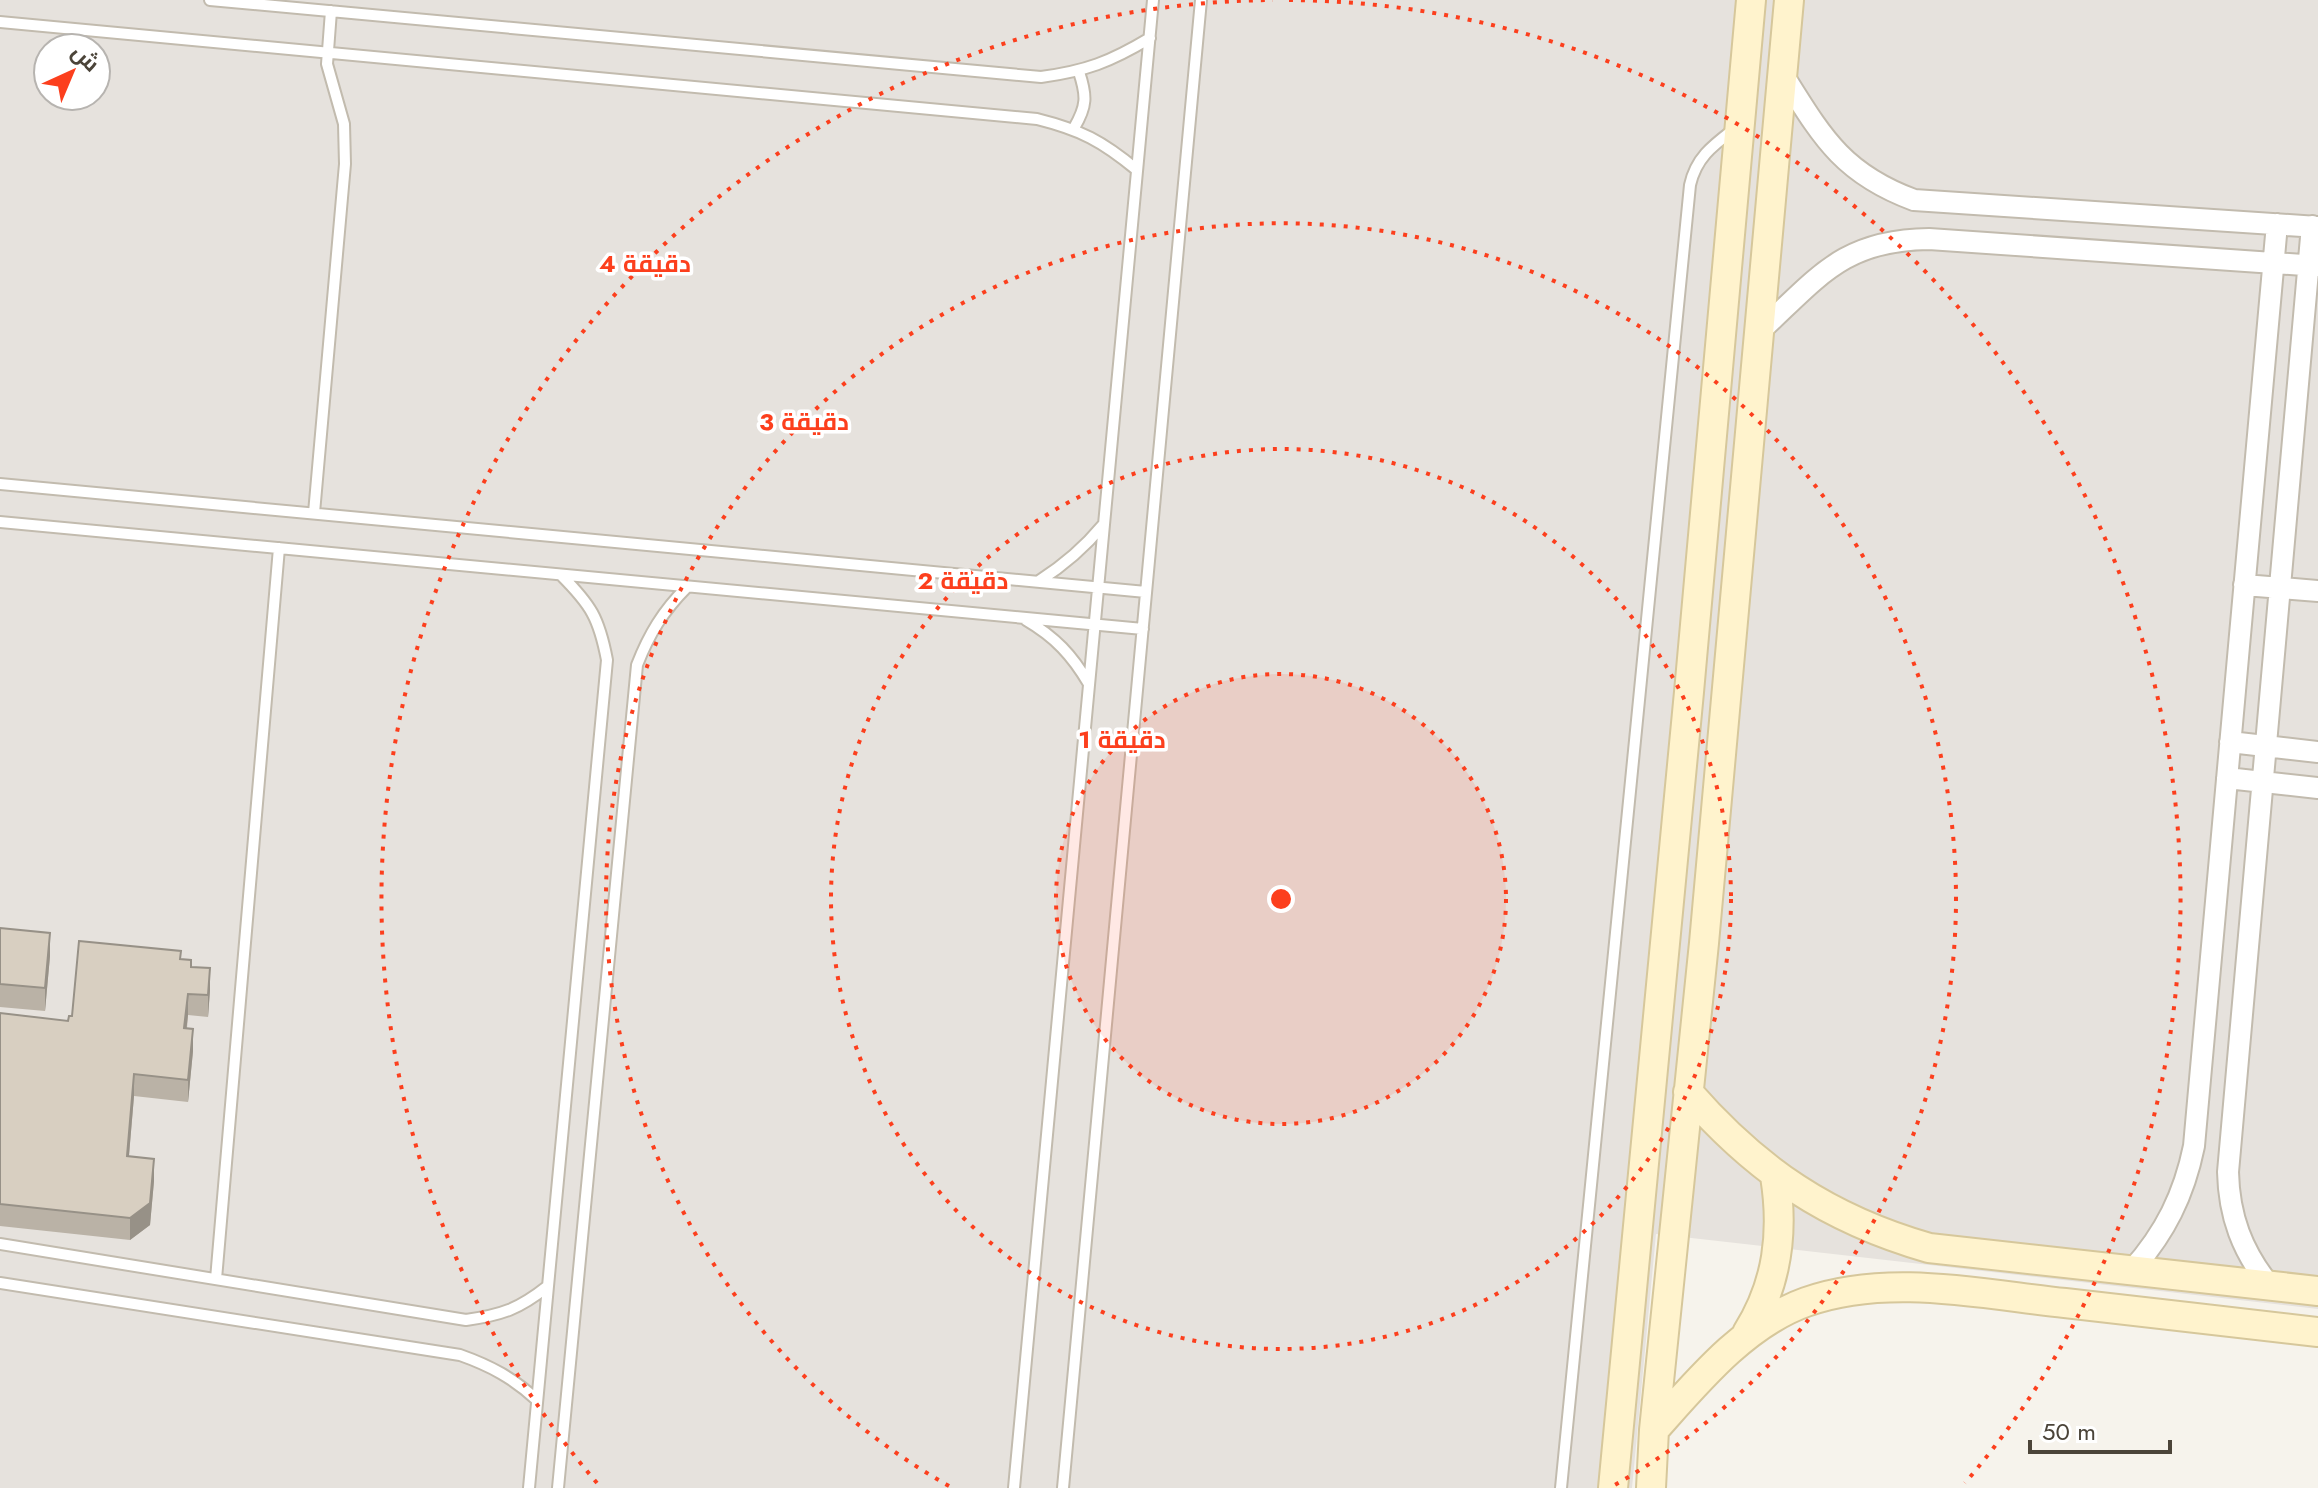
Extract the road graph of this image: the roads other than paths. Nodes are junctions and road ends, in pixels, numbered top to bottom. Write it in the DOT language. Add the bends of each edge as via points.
graph roads {
  1 [pos="210,0"];
  2 [pos="1153,0"];
  3 [pos="1201,0"];
  4 [pos="1751,0"];
  5 [pos="1789,0"];
  6 [pos="331,11"];
  7 [pos="0,22"];
  8 [pos="1150,38"];
  9 [pos="327,53"];
  10 [pos="1079,72"];
  11 [pos="1782,73"];
  12 [pos="1740,125"];
  13 [pos="1074,128"];
  14 [pos="1137,170"];
  15 [pos="2277,224"];
  16 [pos="2315,226"];
  17 [pos="2274,262"];
  18 [pos="2313,265"];
  19 [pos="1759,332"];
  20 [pos="0,484"];
  21 [pos="314,513"];
  22 [pos="0,522"];
  23 [pos="1104,523"];
  24 [pos="279,548"];
  25 [pos="561,575"];
  26 [pos="1039,581"];
  27 [pos="2244,585"];
  28 [pos="687,587"];
  29 [pos="1098,587"];
  30 [pos="2280,588"];
  31 [pos="2318,591"];
  32 [pos="1146,592"];
  33 [pos="1024,618"];
  34 [pos="1095,625"];
  35 [pos="1143,629"];
  36 [pos="1089,685"];
  37 [pos="1689,692"];
  38 [pos="1726,696"];
  39 [pos="2230,742"];
  40 [pos="2266,747"];
  41 [pos="2318,752"];
  42 [pos="2227,778"];
  43 [pos="2263,782"];
  44 [pos="2318,788"];
  45 [pos="2219,870"];
  46 [pos="2254,874"];
  47 [pos="1688,1092"];
  48 [pos="1775,1176"];
  49 [pos="0,1244"];
  50 [pos="2132,1270"];
  51 [pos="216,1279"];
  52 [pos="0,1283"];
  53 [pos="548,1286"];
  54 [pos="2270,1286"];
  55 [pos="2318,1291"];
  56 [pos="2318,1332"];
  57 [pos="1740,1343"];
  58 [pos="537,1400"];
  59 [pos="1654,1430"];
  60 [pos="529,1488"];
  61 [pos="558,1488"];
  62 [pos="1014,1488"];
  63 [pos="1063,1488"];
  64 [pos="1561,1488"];
  65 [pos="1613,1488"];
  66 [pos="1651,1488"];
  1 -- 6 [label="lane"];
  2 -- 8 [label="lane"];
  3 -- 32 [label="lane"];
  4 -- 12 [label="street"];
  5 -- 11 [label="street"];
  6 -- 9 [label="lane"];
  6 -- 10 [label="lane" via="1041,77"];
  7 -- 9 [label="lane"];
  8 -- 10 [label="lane"];
  8 -- 14 [label="lane"];
  9 -- 13 [label="lane" via="1037,119"];
  9 -- 21 [label="lane" via="346,144"];
  10 -- 13 [label="lane" via="1086,91 1084,111"];
  11 -- 15 [label="street" via="1845,161 1877,184 1914,200"];
  11 -- 19 [label="street"];
  12 -- 37 [label="street"];
  12 -- 64 [label="lane" via="1706,151 1690,185"];
  13 -- 14 [label="lane"];
  14 -- 23 [label="lane"];
  15 -- 16 [label="street"];
  15 -- 17 [label="street"];
  16 -- 18 [label="street"];
  17 -- 18 [label="street"];
  17 -- 19 [label="street" via="1900,240 1847,256"];
  17 -- 27 [label="street"];
  18 -- 30 [label="street"];
  19 -- 38 [label="street"];
  20 -- 21 [label="lane"];
  21 -- 26 [label="lane"];
  22 -- 24 [label="lane"];
  23 -- 26 [label="lane" via="1075,555"];
  23 -- 29 [label="lane"];
  24 -- 25 [label="lane"];
  24 -- 51 [label="lane"];
  25 -- 28 [label="lane"];
  25 -- 53 [label="lane" via="584,598 600,627 607,660"];
  26 -- 29 [label="lane"];
  27 -- 30 [label="street"];
  27 -- 39 [label="street"];
  28 -- 33 [label="lane"];
  28 -- 61 [label="lane" via="665,609 637,665"];
  29 -- 32 [label="lane"];
  29 -- 34 [label="lane"];
  30 -- 31 [label="street"];
  30 -- 40 [label="street"];
  32 -- 35 [label="lane"];
  33 -- 34 [label="lane"];
  33 -- 36 [label="lane" via="1073,657"];
  34 -- 35 [label="lane"];
  34 -- 36 [label="lane"];
  35 -- 63 [label="lane"];
  36 -- 62 [label="lane"];
  37 -- 38 [label="street"];
  37 -- 65 [label="street"];
  38 -- 47 [label="street"];
  39 -- 40 [label="street"];
  39 -- 42 [label="street"];
  40 -- 41 [label="street"];
  40 -- 43 [label="street"];
  42 -- 43 [label="street"];
  42 -- 45 [label="street"];
  43 -- 44 [label="street"];
  43 -- 46 [label="street"];
  45 -- 46 [label="street"];
  45 -- 50 [label="street" via="2194,1146 2179,1200 2151,1249"];
  46 -- 54 [label="street" via="2228,1182 2237,1233"];
  47 -- 48 [label="street"];
  47 -- 59 [label="street"];
  48 -- 50 [label="street" via="1846,1218 1929,1248"];
  48 -- 57 [label="street" via="1780,1220 1776,1264 1768,1292"];
  49 -- 51 [label="lane"];
  50 -- 54 [label="street"];
  51 -- 53 [label="lane" via="466,1320 524,1305"];
  52 -- 58 [label="lane" via="460,1355 515,1380"];
  53 -- 58 [label="lane"];
  54 -- 55 [label="street"];
  56 -- 57 [label="street" via="1910,1288 1805,1302 1770,1319"];
  57 -- 59 [label="street"];
  58 -- 60 [label="lane"];
  59 -- 66 [label="street"];
}
